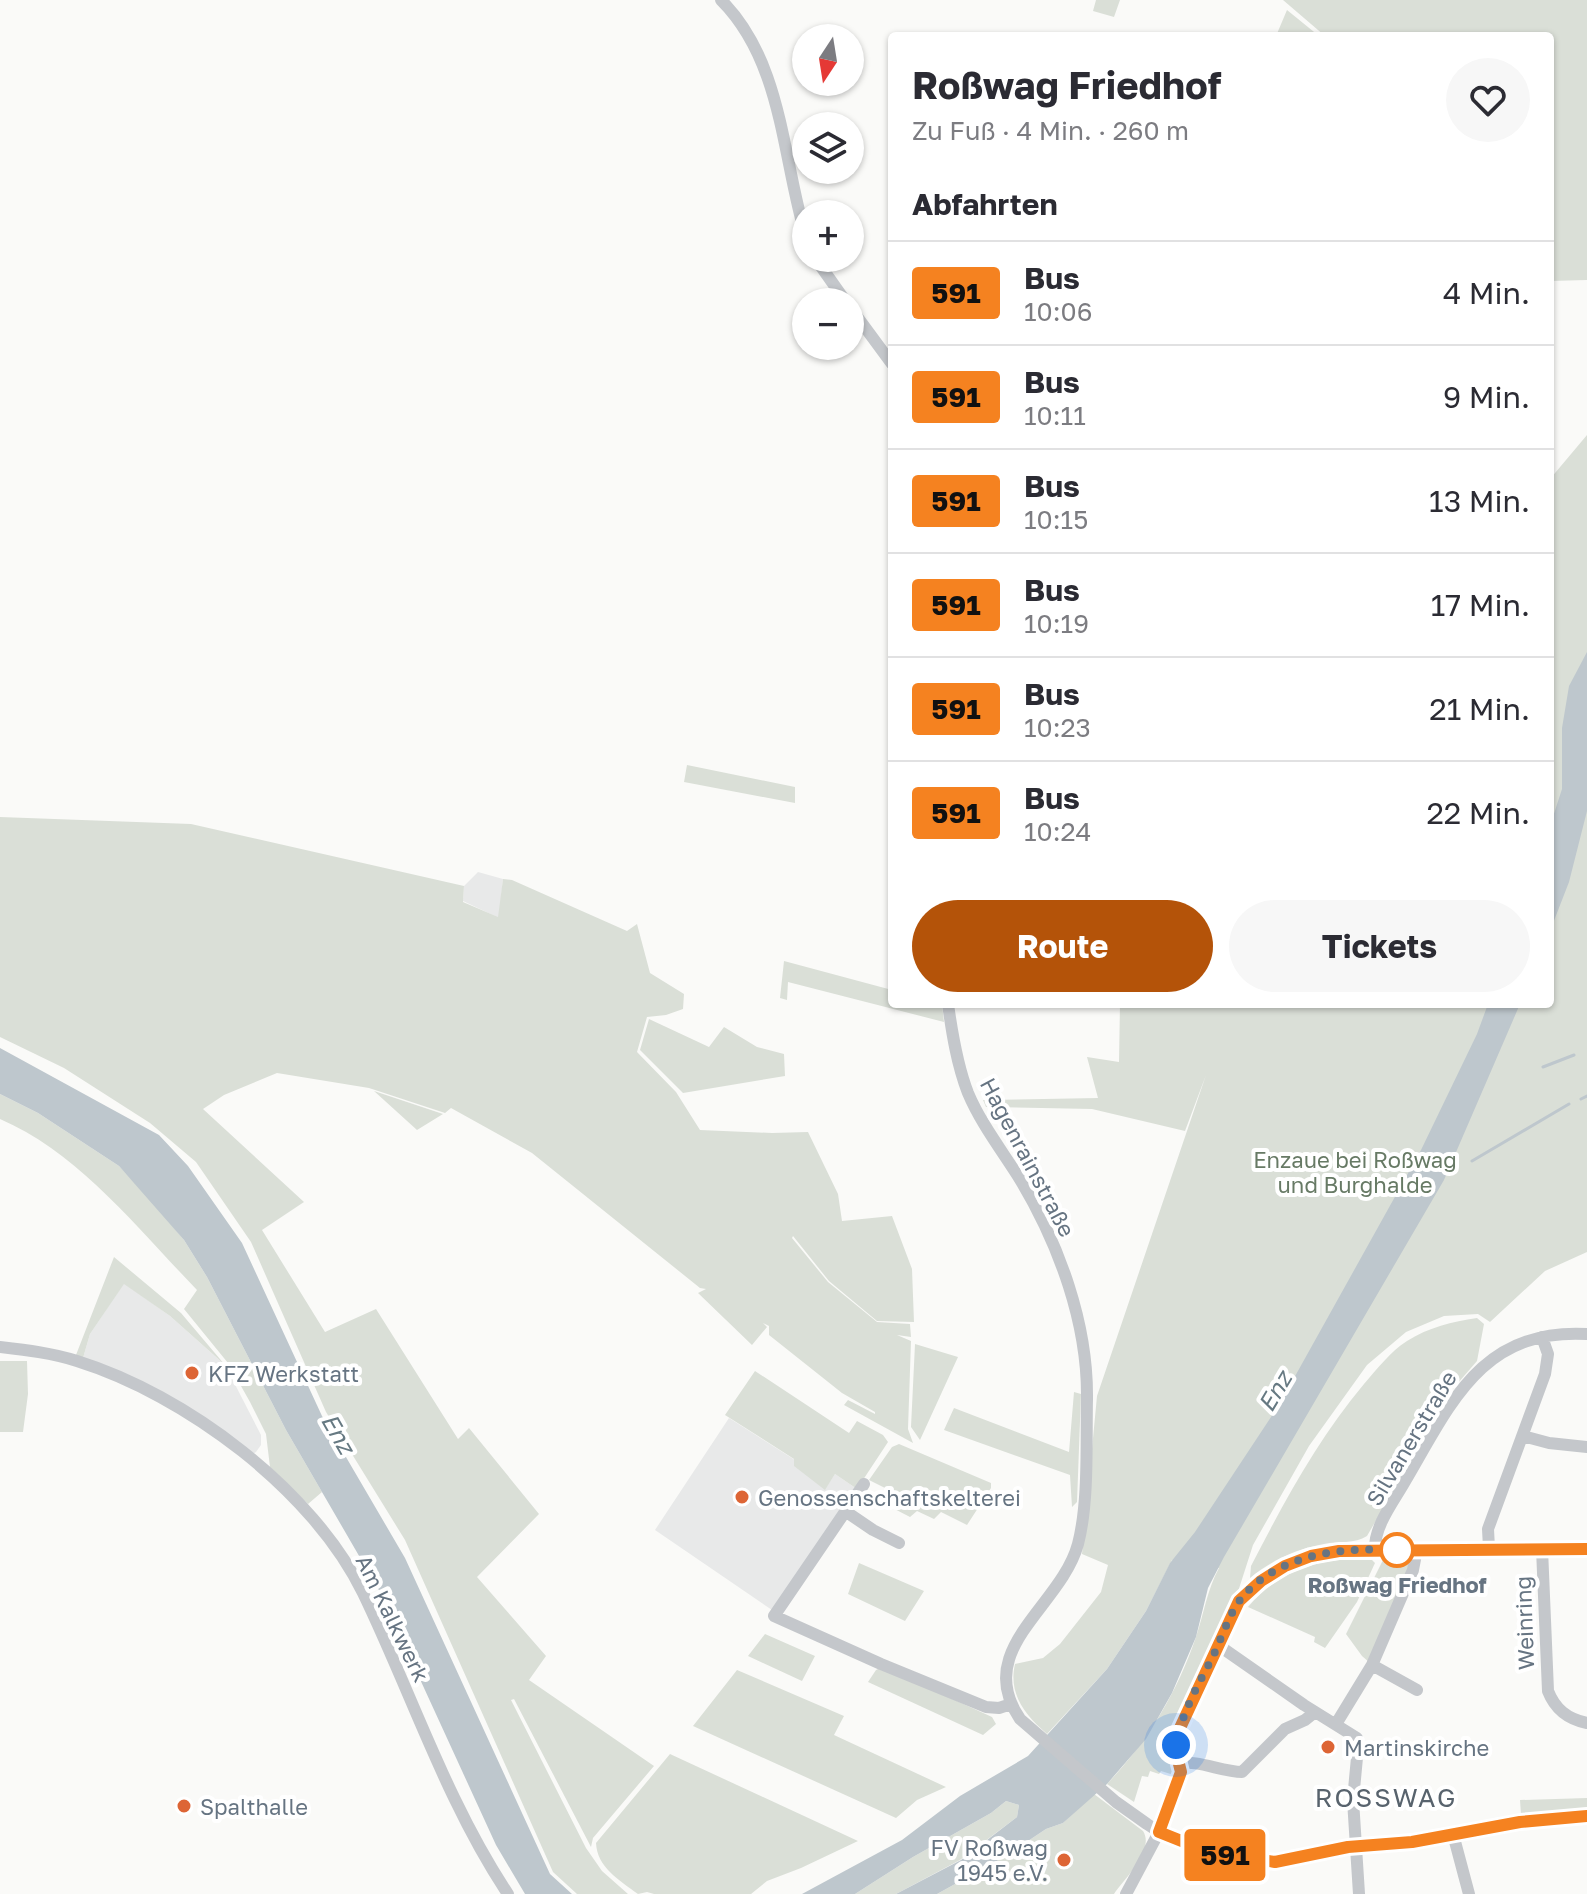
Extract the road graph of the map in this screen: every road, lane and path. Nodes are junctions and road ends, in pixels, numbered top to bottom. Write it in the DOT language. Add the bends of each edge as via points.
graph roads {
  1 [pos="721,0"];
  2 [pos="798,200"];
  3 [pos="864,326"];
  4 [pos="888,359"];
  5 [pos="949,1008"];
  6 [pos="1587,1334"];
  7 [pos="1542,1337"];
  8 [pos="0,1347"];
  9 [pos="1523,1436"];
  10 [pos="1587,1447"];
  11 [pos="864,1484"];
  12 [pos="845,1511"];
  13 [pos="899,1543"];
  14 [pos="1489,1548"];
  15 [pos="1417,1549"];
  16 [pos="1542,1549"];
  17 [pos="1587,1549"];
  18 [pos="1375,1550"];
  19 [pos="1218,1645"];
  20 [pos="1372,1665"];
  21 [pos="1417,1690"];
  22 [pos="1011,1704"];
  23 [pos="1315,1712"];
  24 [pos="1587,1723"];
  25 [pos="1336,1724"];
  26 [pos="1179,1764"];
  27 [pos="1587,1816"];
  28 [pos="1159,1832"];
  29 [pos="1453,1834"];
  30 [pos="1355,1846"];
  31 [pos="508,1894"];
  32 [pos="1126,1894"];
  33 [pos="1359,1894"];
  34 [pos="1469,1894"];
  1 -- 2 [label="street" via="747,34 765,72"];
  3 -- 4 [label="street"];
  5 -- 22 [label="street, Hagenrainstraße" via="969,1096 1029,1196 1060,1262 1080,1331 1086,1377 1077,1548 1062,1581 1012,1647 1006,1680"];
  6 -- 7 [label="street, Silvanerstraße"];
  7 -- 9 [label="street" via="1547,1364"];
  7 -- 18 [label="street, Silvanerstraße" via="1496,1356 1463,1386 1375,1537"];
  8 -- 31 [label="street, Am Kalkwerk" via="74,1360 153,1395 250,1457 305,1508 363,1593 446,1776"];
  9 -- 10 [label="street"];
  9 -- 14 [label="street" via="1488,1529"];
  11 -- 12 [label="street"];
  12 -- 13 [label="street"];
  12 -- 22 [label="street" via="774,1616 986,1707"];
  14 -- 15 [label="street"];
  14 -- 16 [label="street"];
  15 -- 18 [label="street"];
  15 -- 20 [label="street"];
  16 -- 17 [label="street"];
  16 -- 24 [label="street, Weinring" via="1548,1691 1563,1713"];
  18 -- 19 [label="street" via="1321,1554 1277,1570 1239,1601"];
  19 -- 23 [label="street"];
  19 -- 26 [label="street" via="1180,1728"];
  20 -- 21 [label="street"];
  20 -- 25 [label="street"];
  22 -- 28 [label="street" via="1032,1732"];
  23 -- 25 [label="street"];
  23 -- 26 [label="street" via="1285,1729 1242,1772"];
  25 -- 30 [label="street" via="1358,1741"];
  26 -- 28 [label="street" via="1181,1774"];
  27 -- 29 [label="street"];
  28 -- 30 [label="street" via="1209,1852 1275,1862"];
  28 -- 32 [label="street"];
  29 -- 30 [label="street"];
  29 -- 34 [label="street"];
  30 -- 33 [label="street"];
}
